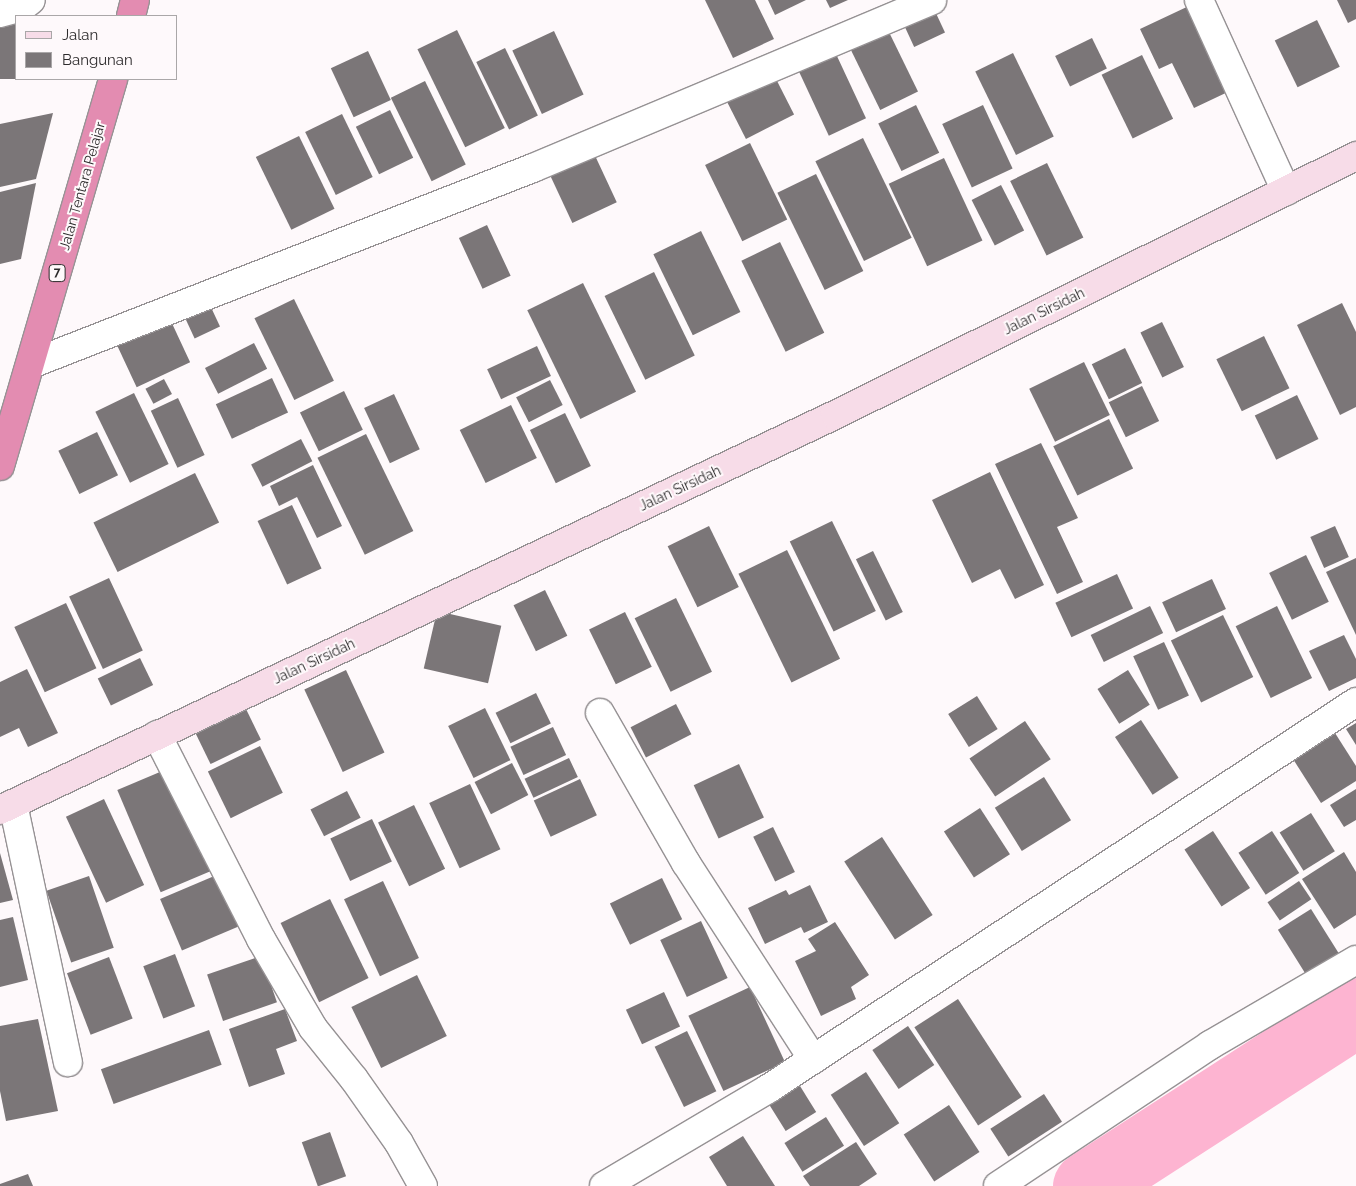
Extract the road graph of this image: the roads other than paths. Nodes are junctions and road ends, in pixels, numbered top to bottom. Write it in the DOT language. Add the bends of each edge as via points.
graph roads {
  1 [pos="31,0"];
  2 [pos="135,0"];
  3 [pos="932,0"];
  4 [pos="1199,0"];
  5 [pos="0,13"];
  6 [pos="130,15"];
  7 [pos="113,80"];
  8 [pos="1356,156"];
  9 [pos="1286,191"];
  10 [pos="32,364"];
  11 [pos="0,466"];
  12 [pos="1356,702"];
  13 [pos="600,713"];
  14 [pos="157,735"];
  15 [pos="7,807"];
  16 [pos="1356,960"];
  17 [pos="813,1059"];
  18 [pos="68,1062"];
  19 [pos="423,1186"];
  20 [pos="604,1186"];
  21 [pos="998,1186"];
  1 -- 5 [label="street" via="22,7"];
  2 -- 6 [label="highway"];
  3 -- 10 [label="street" via="534,168"];
  4 -- 9 [label="street"];
  7 -- 10 [label="highway, Jalan Tentara Pelajar / 7"];
  8 -- 9 [label="street, Jalan Sirsidah"];
  9 -- 14 [label="street, Jalan Sirsidah" via="835,415"];
  10 -- 11 [label="highway, Jalan Tentara Pelajar / 7"];
  12 -- 17 [label="street"];
  13 -- 17 [label="street" via="686,862"];
  14 -- 15 [label="street, Jalan Sirsidah"];
  14 -- 19 [label="street" via="261,939 313,1028 360,1087"];
  15 -- 18 [label="street"];
  16 -- 21 [label="street" via="1210,1045"];
  17 -- 20 [label="street"];
}
